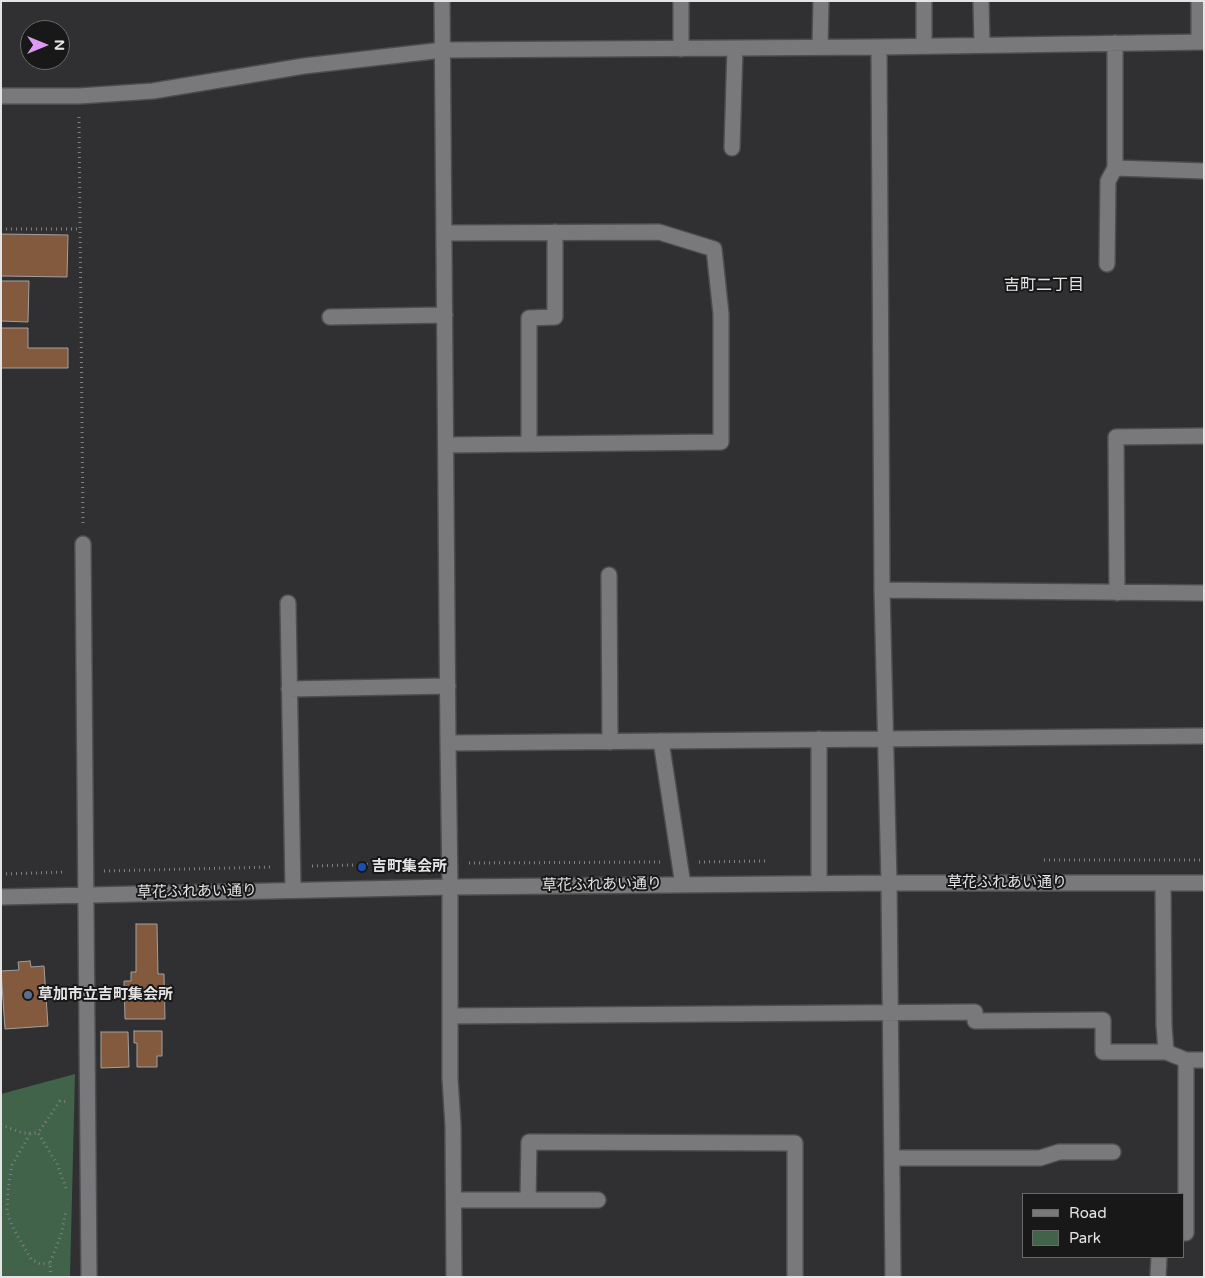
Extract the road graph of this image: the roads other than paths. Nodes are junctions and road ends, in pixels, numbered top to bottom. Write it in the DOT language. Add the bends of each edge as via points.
graph roads {
  1 [pos="442,1"];
  2 [pos="681,1"];
  3 [pos="821,1"];
  4 [pos="924,1"];
  5 [pos="981,1"];
  6 [pos="1199,1"];
  7 [pos="1201,42"];
  8 [pos="1115,43"];
  9 [pos="982,45"];
  10 [pos="924,46"];
  11 [pos="820,47"];
  12 [pos="879,47"];
  13 [pos="735,48"];
  14 [pos="681,49"];
  15 [pos="442,50"];
  16 [pos="1,96"];
  17 [pos="732,148"];
  18 [pos="1115,168"];
  19 [pos="1204,171"];
  20 [pos="555,232"];
  21 [pos="444,233"];
  22 [pos="1108,264"];
  23 [pos="445,315"];
  24 [pos="330,317"];
  25 [pos="1204,436"];
  26 [pos="529,444"];
  27 [pos="446,445"];
  28 [pos="83,544"];
  29 [pos="609,575"];
  30 [pos="882,590"];
  31 [pos="1117,593"];
  32 [pos="1204,593"];
  33 [pos="288,602"];
  34 [pos="448,686"];
  35 [pos="289,690"];
  36 [pos="1204,736"];
  37 [pos="819,739"];
  38 [pos="886,739"];
  39 [pos="662,741"];
  40 [pos="610,742"];
  41 [pos="448,743"];
  42 [pos="819,883"];
  43 [pos="889,883"];
  44 [pos="1163,883"];
  45 [pos="1204,883"];
  46 [pos="683,885"];
  47 [pos="450,887"];
  48 [pos="293,890"];
  49 [pos="86,895"];
  50 [pos="1,898"];
  51 [pos="889,1013"];
  52 [pos="450,1016"];
  53 [pos="1166,1052"];
  54 [pos="1186,1060"];
  55 [pos="1204,1060"];
  56 [pos="1112,1152"];
  57 [pos="892,1158"];
  58 [pos="454,1200"];
  59 [pos="528,1200"];
  60 [pos="598,1200"];
  61 [pos="1185,1233"];
  62 [pos="1159,1258"];
  63 [pos="89,1277"];
  64 [pos="454,1277"];
  65 [pos="795,1277"];
  66 [pos="893,1277"];
  67 [pos="1158,1277"];
  1 -- 15 [label="street"];
  2 -- 14 [label="street"];
  3 -- 11 [label="street"];
  4 -- 10 [label="street"];
  5 -- 9 [label="street"];
  6 -- 7 [label="street"];
  7 -- 8 [label="street"];
  8 -- 9 [label="street"];
  8 -- 18 [label="street"];
  9 -- 10 [label="street"];
  10 -- 12 [label="street"];
  11 -- 12 [label="street"];
  11 -- 13 [label="street"];
  12 -- 30 [label="street"];
  13 -- 14 [label="street"];
  13 -- 17 [label="street"];
  14 -- 15 [label="street"];
  15 -- 16 [label="street" via="304,66 154,91 79,96"];
  15 -- 21 [label="street"];
  18 -- 19 [label="street"];
  18 -- 22 [label="street" via="1108,181"];
  20 -- 21 [label="street"];
  20 -- 26 [label="street" via="555,317 529,318"];
  20 -- 26 [label="street" via="659,232 714,249 721,314 720,442"];
  21 -- 23 [label="street"];
  23 -- 24 [label="street"];
  23 -- 27 [label="street"];
  25 -- 31 [label="street" via="1116,437"];
  26 -- 27 [label="street"];
  27 -- 34 [label="street"];
  28 -- 49 [label="street"];
  29 -- 40 [label="street"];
  30 -- 31 [label="street"];
  30 -- 38 [label="street"];
  31 -- 32 [label="street"];
  33 -- 35 [label="street"];
  34 -- 35 [label="street"];
  34 -- 41 [label="street"];
  35 -- 48 [label="street"];
  36 -- 38 [label="street"];
  37 -- 38 [label="street"];
  37 -- 39 [label="street"];
  37 -- 42 [label="street"];
  38 -- 43 [label="street"];
  39 -- 40 [label="street"];
  39 -- 46 [label="street"];
  40 -- 41 [label="street"];
  41 -- 47 [label="street"];
  42 -- 43 [label="street, 草花ふれあい通り"];
  42 -- 46 [label="street, 草花ふれあい通り"];
  43 -- 44 [label="street, 草花ふれあい通り"];
  43 -- 51 [label="street"];
  44 -- 45 [label="street, 草花ふれあい通り"];
  44 -- 53 [label="street"];
  46 -- 47 [label="street, 草花ふれあい通り"];
  47 -- 48 [label="street, 草花ふれあい通り"];
  47 -- 52 [label="street"];
  48 -- 49 [label="street, 草花ふれあい通り"];
  49 -- 50 [label="street, 草花ふれあい通り"];
  49 -- 63 [label="street"];
  51 -- 52 [label="street"];
  51 -- 53 [label="street" via="974,1012 975,1021 1103,1020 1103,1052"];
  51 -- 57 [label="street"];
  52 -- 58 [label="street"];
  53 -- 54 [label="street"];
  54 -- 55 [label="street"];
  54 -- 61 [label="street"];
  56 -- 57 [label="street" via="1059,1152 1040,1158"];
  57 -- 66 [label="street"];
  58 -- 59 [label="street"];
  58 -- 64 [label="street"];
  59 -- 60 [label="street"];
  59 -- 65 [label="street" via="529,1142 795,1143"];
  62 -- 67 [label="street"];
}
